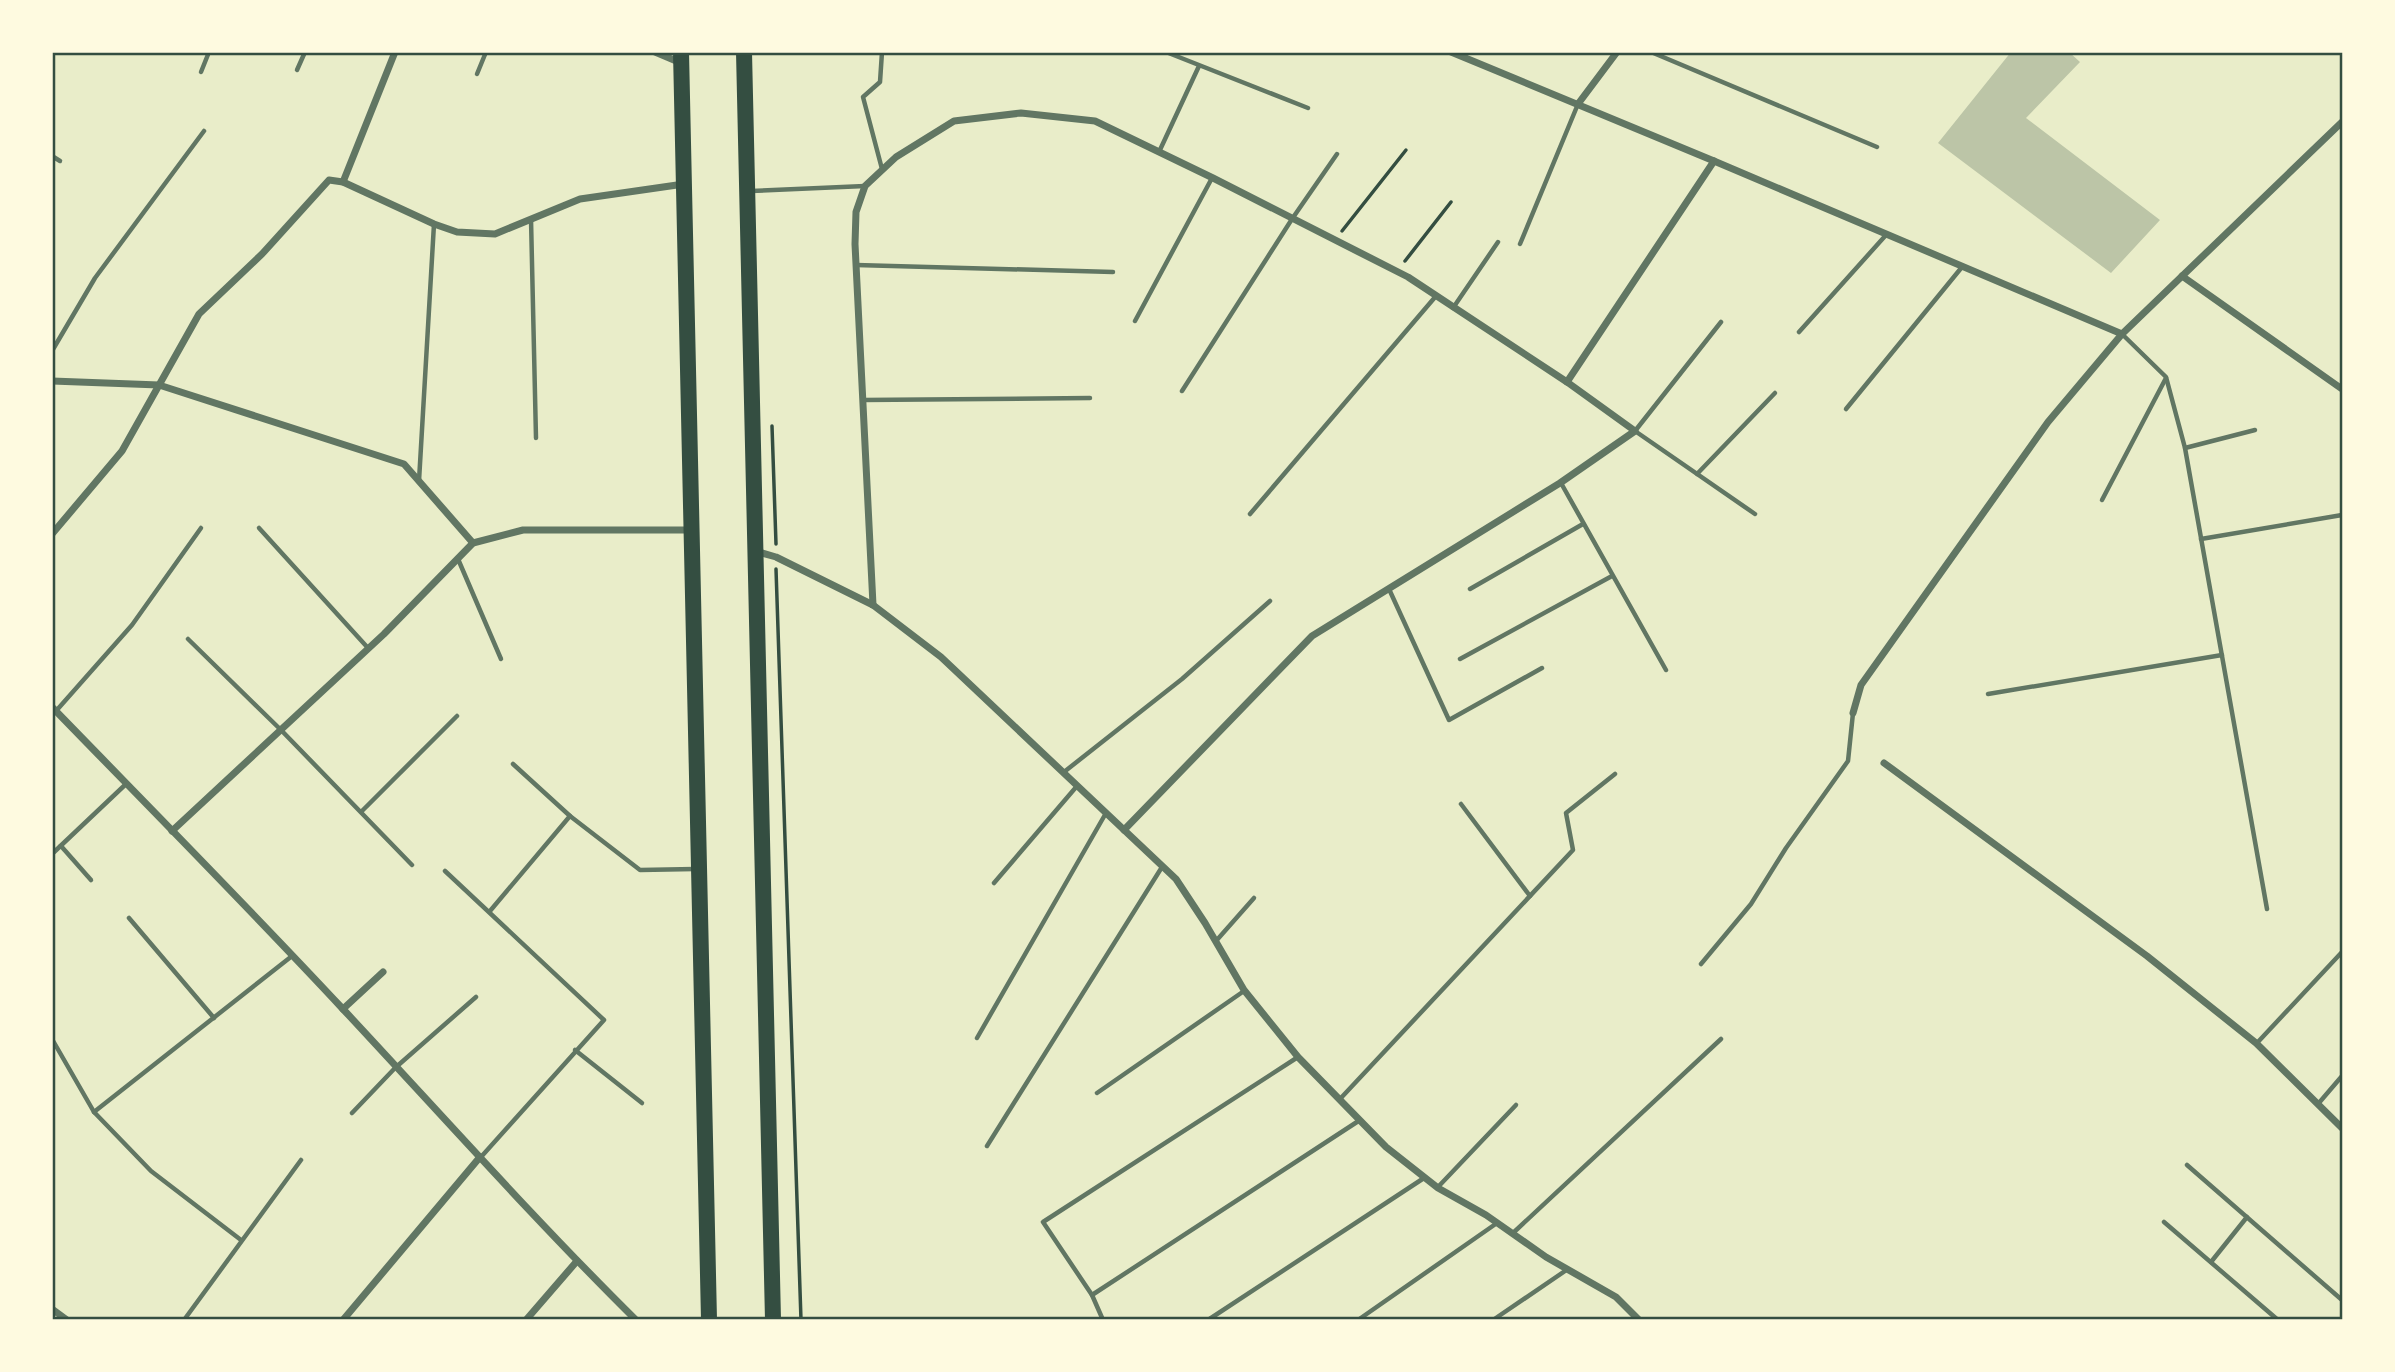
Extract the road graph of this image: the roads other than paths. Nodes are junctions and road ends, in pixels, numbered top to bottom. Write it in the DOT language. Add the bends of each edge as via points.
graph roads {
  1 [pos="209,52"];
  2 [pos="304,52"];
  3 [pos="395,52"];
  4 [pos="486,52"];
  5 [pos="655,52"];
  6 [pos="744,52"];
  7 [pos="882,52"];
  8 [pos="1166,52"];
  9 [pos="1451,52"];
  10 [pos="1618,52"];
  11 [pos="1651,52"];
  12 [pos="681,58"];
  13 [pos="1199,66"];
  14 [pos="297,70"];
  15 [pos="201,72"];
  16 [pos="477,74"];
  17 [pos="1578,104"];
  18 [pos="1308,108"];
  19 [pos="2343,122"];
  20 [pos="204,131"];
  21 [pos="1877,147"];
  22 [pos="1159,152"];
  23 [pos="1337,154"];
  24 [pos="52,156"];
  25 [pos="60,161"];
  26 [pos="1714,161"];
  27 [pos="882,170"];
  28 [pos="1213,178"];
  29 [pos="343,182"];
  30 [pos="684,184"];
  31 [pos="865,186"];
  32 [pos="747,191"];
  33 [pos="531,219"];
  34 [pos="1292,219"];
  35 [pos="434,224"];
  36 [pos="1886,235"];
  37 [pos="1499,243"];
  38 [pos="1520,244"];
  39 [pos="856,265"];
  40 [pos="1962,267"];
  41 [pos="1113,272"];
  42 [pos="2182,276"];
  43 [pos="1436,296"];
  44 [pos="1453,308"];
  45 [pos="1135,320"];
  46 [pos="1721,322"];
  47 [pos="1799,332"];
  48 [pos="2122,334"];
  49 [pos="52,351"];
  50 [pos="2166,377"];
  51 [pos="52,382"];
  52 [pos="1567,382"];
  53 [pos="159,385"];
  54 [pos="2343,389"];
  55 [pos="1182,391"];
  56 [pos="1776,393"];
  57 [pos="1090,398"];
  58 [pos="863,400"];
  59 [pos="1846,409"];
  60 [pos="2255,430"];
  61 [pos="1635,431"];
  62 [pos="536,438"];
  63 [pos="2185,448"];
  64 [pos="1697,474"];
  65 [pos="419,482"];
  66 [pos="1560,483"];
  67 [pos="2102,500"];
  68 [pos="1250,514"];
  69 [pos="1755,514"];
  70 [pos="2343,515"];
  71 [pos="1583,524"];
  72 [pos="201,528"];
  73 [pos="259,528"];
  74 [pos="691,530"];
  75 [pos="52,534"];
  76 [pos="2201,539"];
  77 [pos="473,543"];
  78 [pos="755,551"];
  79 [pos="458,559"];
  80 [pos="1612,576"];
  81 [pos="1389,589"];
  82 [pos="1471,589"];
  83 [pos="1270,601"];
  84 [pos="873,605"];
  85 [pos="188,639"];
  86 [pos="368,649"];
  87 [pos="2222,655"];
  88 [pos="501,659"];
  89 [pos="1460,659"];
  90 [pos="1542,668"];
  91 [pos="1665,670"];
  92 [pos="1988,694"];
  93 [pos="54,709"];
  94 [pos="1853,713"];
  95 [pos="457,716"];
  96 [pos="281,730"];
  97 [pos="1884,763"];
  98 [pos="513,764"];
  99 [pos="1063,773"];
  100 [pos="1615,774"];
  101 [pos="126,783"];
  102 [pos="1077,786"];
  103 [pos="1461,804"];
  104 [pos="362,811"];
  105 [pos="1106,813"];
  106 [pos="570,816"];
  107 [pos="1124,830"];
  108 [pos="172,831"];
  109 [pos="61,846"];
  110 [pos="52,854"];
  111 [pos="412,864"];
  112 [pos="1162,867"];
  113 [pos="699,869"];
  114 [pos="445,871"];
  115 [pos="91,880"];
  116 [pos="994,883"];
  117 [pos="1530,896"];
  118 [pos="1254,898"];
  119 [pos="2267,909"];
  120 [pos="490,911"];
  121 [pos="129,918"];
  122 [pos="1216,941"];
  123 [pos="2343,952"];
  124 [pos="292,956"];
  125 [pos="1701,964"];
  126 [pos="383,972"];
  127 [pos="1244,990"];
  128 [pos="476,997"];
  129 [pos="343,1009"];
  130 [pos="214,1018"];
  131 [pos="977,1038"];
  132 [pos="52,1039"];
  133 [pos="1721,1039"];
  134 [pos="2256,1043"];
  135 [pos="575,1051"];
  136 [pos="1298,1057"];
  137 [pos="395,1068"];
  138 [pos="2343,1076"];
  139 [pos="1097,1093"];
  140 [pos="1340,1099"];
  141 [pos="642,1104"];
  142 [pos="2318,1104"];
  143 [pos="1516,1105"];
  144 [pos="94,1112"];
  145 [pos="352,1113"];
  146 [pos="1360,1120"];
  147 [pos="2343,1128"];
  148 [pos="987,1146"];
  149 [pos="480,1157"];
  150 [pos="301,1160"];
  151 [pos="2187,1165"];
  152 [pos="1424,1178"];
  153 [pos="1438,1188"];
  154 [pos="2247,1217"];
  155 [pos="2164,1222"];
  156 [pos="1497,1223"];
  157 [pos="1512,1233"];
  158 [pos="241,1240"];
  159 [pos="578,1261"];
  160 [pos="2211,1262"];
  161 [pos="1568,1269"];
  162 [pos="1092,1295"];
  163 [pos="2343,1300"];
  164 [pos="52,1308"];
  165 [pos="67,1320"];
  166 [pos="184,1320"];
  167 [pos="343,1320"];
  168 [pos="527,1320"];
  169 [pos="636,1320"];
  170 [pos="709,1320"];
  171 [pos="773,1320"];
  172 [pos="1103,1320"];
  173 [pos="1208,1320"];
  174 [pos="1358,1320"];
  175 [pos="1493,1320"];
  176 [pos="1639,1320"];
  177 [pos="2278,1320"];
  1 -- 15 [label="lane"];
  2 -- 14 [label="lane"];
  3 -- 29 [label="street"];
  4 -- 16 [label="lane"];
  5 -- 12 [label="street"];
  6 -- 32 [label="highway"];
  7 -- 27 [label="lane" via="880,82 863,97"];
  8 -- 13 [label="lane"];
  9 -- 17 [label="street"];
  10 -- 17 [label="street"];
  11 -- 21 [label="lane"];
  12 -- 30 [label="highway"];
  13 -- 18 [label="lane"];
  13 -- 22 [label="lane"];
  17 -- 26 [label="street"];
  17 -- 38 [label="lane"];
  19 -- 42 [label="street"];
  20 -- 49 [label="lane" via="95,278"];
  22 -- 27 [label="street" via="1096,121 1021,113 954,121"];
  22 -- 28 [label="street"];
  23 -- 34 [label="lane"];
  24 -- 25 [label="lane"];
  26 -- 36 [label="street"];
  26 -- 52 [label="street"];
  27 -- 31 [label="street"];
  28 -- 34 [label="street"];
  28 -- 45 [label="lane"];
  29 -- 35 [label="street"];
  29 -- 53 [label="street" via="329,180 199,314"];
  30 -- 33 [label="street" via="580,199"];
  30 -- 74 [label="highway"];
  31 -- 32 [label="lane"];
  31 -- 39 [label="street" via="856,212"];
  32 -- 78 [label="highway"];
  33 -- 35 [label="street" via="495,234 457,232"];
  33 -- 62 [label="lane"];
  34 -- 43 [label="street"];
  34 -- 55 [label="lane"];
  35 -- 65 [label="lane"];
  36 -- 40 [label="street"];
  36 -- 47 [label="lane"];
  37 -- 44 [label="lane"];
  39 -- 41 [label="lane"];
  39 -- 58 [label="street"];
  40 -- 48 [label="street"];
  40 -- 59 [label="lane"];
  42 -- 48 [label="street"];
  42 -- 54 [label="street"];
  43 -- 44 [label="street"];
  43 -- 68 [label="lane"];
  44 -- 52 [label="street"];
  46 -- 61 [label="lane"];
  48 -- 50 [label="lane"];
  48 -- 94 [label="street" via="2048,422 1861,685"];
  50 -- 63 [label="lane"];
  50 -- 67 [label="lane"];
  51 -- 53 [label="street"];
  52 -- 61 [label="street"];
  53 -- 65 [label="street" via="404,464"];
  53 -- 75 [label="street" via="122,451"];
  56 -- 64 [label="lane"];
  57 -- 58 [label="lane"];
  58 -- 84 [label="street"];
  60 -- 63 [label="lane"];
  61 -- 64 [label="lane"];
  61 -- 66 [label="street"];
  63 -- 76 [label="lane"];
  64 -- 69 [label="lane"];
  65 -- 77 [label="street"];
  66 -- 71 [label="lane"];
  66 -- 81 [label="street"];
  70 -- 76 [label="lane"];
  71 -- 80 [label="lane"];
  71 -- 82 [label="lane"];
  72 -- 93 [label="lane" via="131,625"];
  73 -- 86 [label="lane"];
  74 -- 77 [label="street" via="523,530"];
  74 -- 113 [label="highway"];
  76 -- 87 [label="lane"];
  77 -- 79 [label="street"];
  78 -- 84 [label="street" via="776,556"];
  78 -- 171 [label="highway"];
  79 -- 86 [label="street"];
  79 -- 88 [label="lane"];
  80 -- 89 [label="lane"];
  80 -- 91 [label="lane"];
  81 -- 90 [label="lane" via="1449,720"];
  81 -- 107 [label="street" via="1312,636"];
  83 -- 99 [label="lane"];
  84 -- 99 [label="street" via="941,657"];
  85 -- 96 [label="lane"];
  86 -- 96 [label="street"];
  87 -- 92 [label="lane"];
  87 -- 119 [label="lane"];
  93 -- 101 [label="street"];
  94 -- 125 [label="lane" via="1848,761 1751,904"];
  95 -- 104 [label="lane"];
  96 -- 104 [label="lane"];
  96 -- 108 [label="street"];
  97 -- 134 [label="street" via="2147,956"];
  98 -- 106 [label="lane"];
  99 -- 102 [label="street"];
  100 -- 117 [label="lane" via="1566,813 1573,850"];
  101 -- 108 [label="street"];
  101 -- 109 [label="lane"];
  102 -- 105 [label="street"];
  102 -- 116 [label="lane"];
  103 -- 117 [label="lane"];
  104 -- 111 [label="lane"];
  105 -- 107 [label="street"];
  105 -- 131 [label="lane"];
  106 -- 113 [label="lane" via="640,870"];
  106 -- 120 [label="lane"];
  107 -- 112 [label="street"];
  108 -- 124 [label="street"];
  109 -- 110 [label="lane"];
  109 -- 115 [label="lane"];
  112 -- 122 [label="street" via="1176,879"];
  112 -- 148 [label="lane"];
  113 -- 170 [label="highway"];
  114 -- 120 [label="lane"];
  117 -- 140 [label="lane"];
  118 -- 122 [label="lane"];
  120 -- 135 [label="lane" via="604,1020"];
  121 -- 130 [label="lane"];
  122 -- 127 [label="street"];
  123 -- 134 [label="lane"];
  124 -- 129 [label="street"];
  124 -- 130 [label="lane"];
  126 -- 129 [label="street"];
  127 -- 136 [label="street"];
  127 -- 139 [label="lane"];
  128 -- 137 [label="lane"];
  129 -- 137 [label="street"];
  130 -- 144 [label="lane"];
  132 -- 144 [label="lane"];
  133 -- 157 [label="lane"];
  134 -- 142 [label="street"];
  135 -- 141 [label="lane"];
  135 -- 149 [label="lane"];
  136 -- 140 [label="street"];
  136 -- 162 [label="lane" via="1043,1222"];
  137 -- 145 [label="lane"];
  137 -- 149 [label="street"];
  138 -- 142 [label="lane"];
  140 -- 146 [label="street"];
  142 -- 147 [label="street"];
  143 -- 153 [label="lane"];
  144 -- 158 [label="lane" via="151,1171"];
  146 -- 152 [label="street"];
  146 -- 162 [label="lane"];
  149 -- 159 [label="street"];
  149 -- 167 [label="street"];
  150 -- 158 [label="lane"];
  151 -- 154 [label="lane"];
  152 -- 153 [label="street"];
  152 -- 173 [label="lane"];
  153 -- 156 [label="street"];
  154 -- 160 [label="lane"];
  154 -- 163 [label="lane"];
  155 -- 160 [label="lane"];
  156 -- 157 [label="street"];
  156 -- 174 [label="lane"];
  157 -- 161 [label="street"];
  158 -- 166 [label="lane"];
  159 -- 168 [label="street"];
  159 -- 169 [label="street"];
  160 -- 177 [label="lane"];
  161 -- 175 [label="lane"];
  161 -- 176 [label="street" via="1616,1297"];
  162 -- 172 [label="lane"];
  164 -- 165 [label="street"];
}
